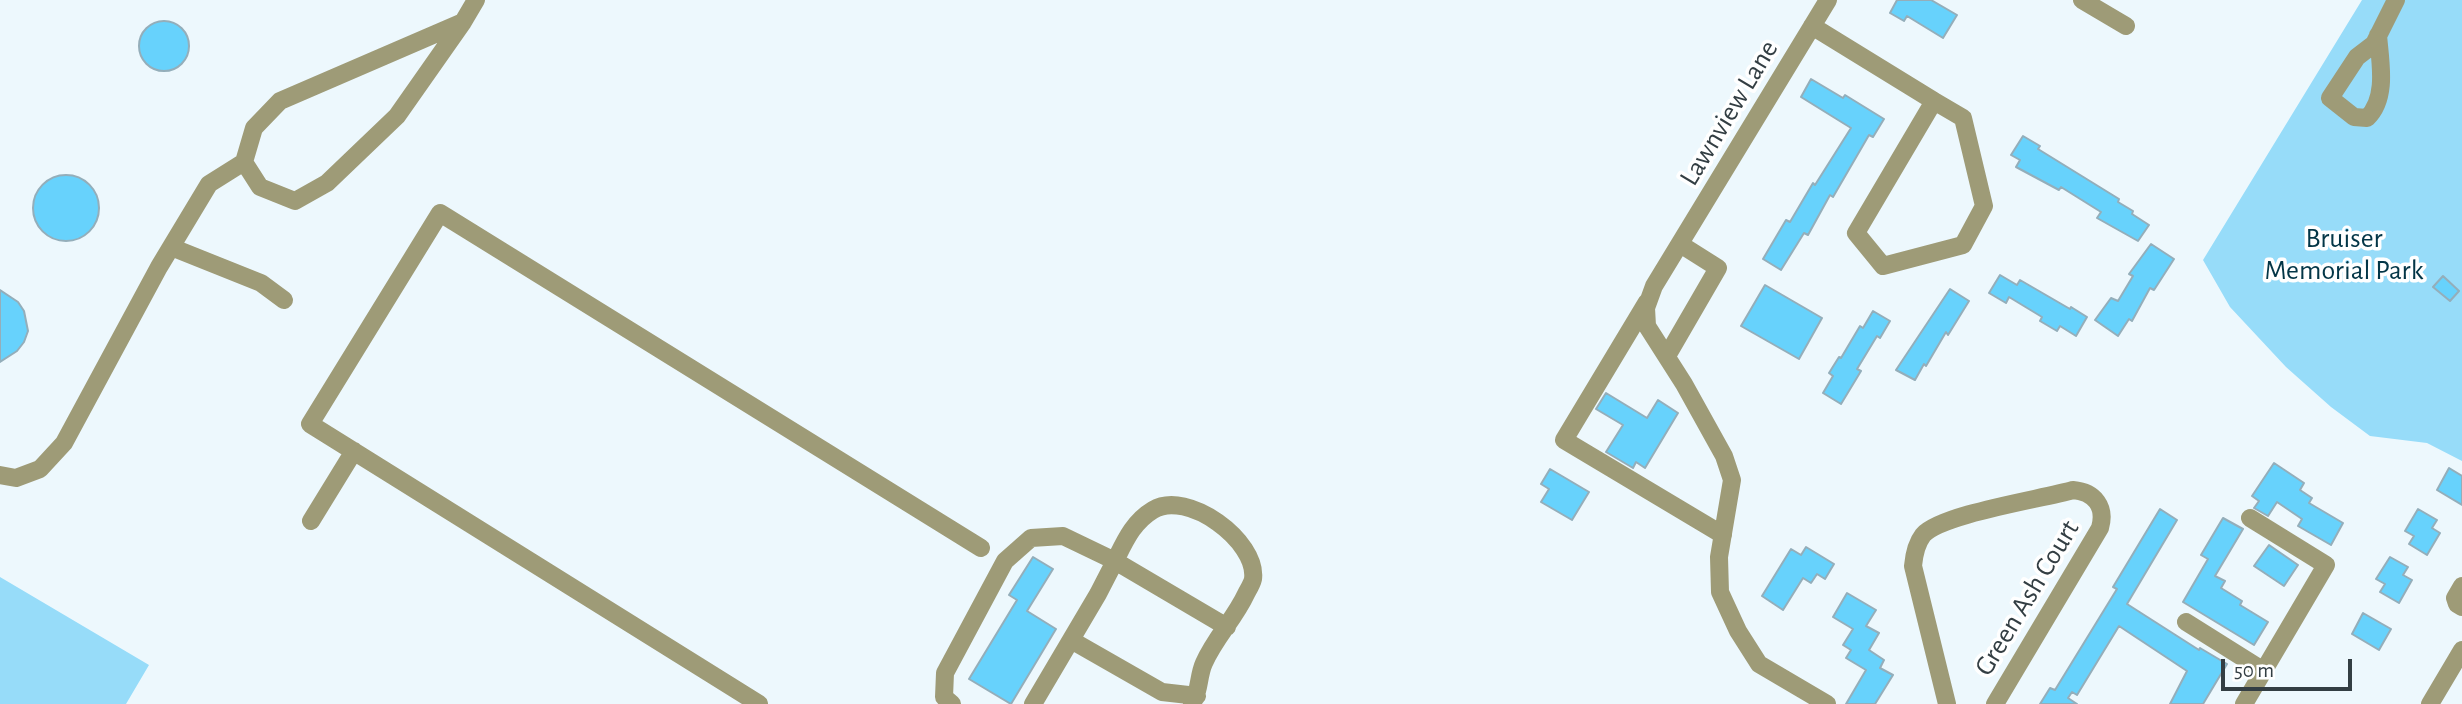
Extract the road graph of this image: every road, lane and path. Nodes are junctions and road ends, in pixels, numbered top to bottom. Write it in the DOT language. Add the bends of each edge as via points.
graph roads {
  1 [pos="476,0"];
  2 [pos="1828,0"];
  3 [pos="2082,0"];
  4 [pos="2396,0"];
  5 [pos="463,22"];
  6 [pos="1812,26"];
  7 [pos="2126,26"];
  8 [pos="2378,35"];
  9 [pos="1934,101"];
  10 [pos="243,162"];
  11 [pos="1680,244"];
  12 [pos="171,247"];
  13 [pos="1650,298"];
  14 [pos="284,300"];
  15 [pos="1667,356"];
  16 [pos="354,451"];
  17 [pos="0,475"];
  18 [pos="2250,519"];
  19 [pos="311,521"];
  20 [pos="1723,535"];
  21 [pos="981,548"];
  22 [pos="1115,561"];
  23 [pos="2462,586"];
  24 [pos="2462,607"];
  25 [pos="2186,622"];
  26 [pos="1227,627"];
  27 [pos="1071,640"];
  28 [pos="2462,650"];
  29 [pos="2264,671"];
  30 [pos="1194,700"];
  31 [pos="759,704"];
  32 [pos="952,704"];
  33 [pos="1033,704"];
  34 [pos="1827,704"];
  35 [pos="1947,704"];
  36 [pos="1995,704"];
  37 [pos="2244,704"];
  38 [pos="2430,704"];
  1 -- 5 [label="street"];
  2 -- 6 [label="street, Lawnview Lane"];
  3 -- 7 [label="street"];
  4 -- 8 [label="street"];
  5 -- 10 [label="street" via="280,101 254,128"];
  5 -- 10 [label="street" via="397,116 327,183 295,201 260,187"];
  6 -- 9 [label="street"];
  6 -- 11 [label="street, Lawnview Lane"];
  9 -- 9 [label="street" via="1856,233 1882,266 1963,245 1984,206 1963,118"];
  10 -- 12 [label="street" via="209,184"];
  11 -- 13 [label="street, Lawnview Lane"];
  11 -- 15 [label="street" via="1718,268"];
  12 -- 14 [label="street" via="261,283"];
  12 -- 17 [label="street" via="64,443 40,469 16,478"];
  13 -- 15 [label="street" via="1647,326"];
  13 -- 20 [label="street, Lawnview Lane" via="1564,440"];
  15 -- 20 [label="street" via="1724,456 1732,480"];
  16 -- 19 [label="street"];
  16 -- 21 [label="street" via="310,424 440,213"];
  16 -- 31 [label="street"];
  18 -- 29 [label="street" via="2326,565"];
  20 -- 34 [label="street" via="1720,592 1738,631 1759,664"];
  22 -- 26 [label="street"];
  22 -- 26 [label="street" via="1133,526 1155,508 1187,505 1216,520 1246,549 1253,579"];
  22 -- 27 [label="street"];
  22 -- 32 [label="street" via="1063,536 1031,538 1005,561 945,673 944,697"];
  23 -- 24 [label="street" via="2455,598"];
  25 -- 29 [label="street"];
  26 -- 30 [label="street" via="1203,664"];
  27 -- 30 [label="street" via="1162,692"];
  27 -- 33 [label="street"];
  28 -- 38 [label="street"];
  29 -- 37 [label="street"];
  35 -- 36 [label="street, Green Ash Court" via="1913,566 1923,535 1943,522 2073,490 2086,492 2101,509 2100,528"];
}
